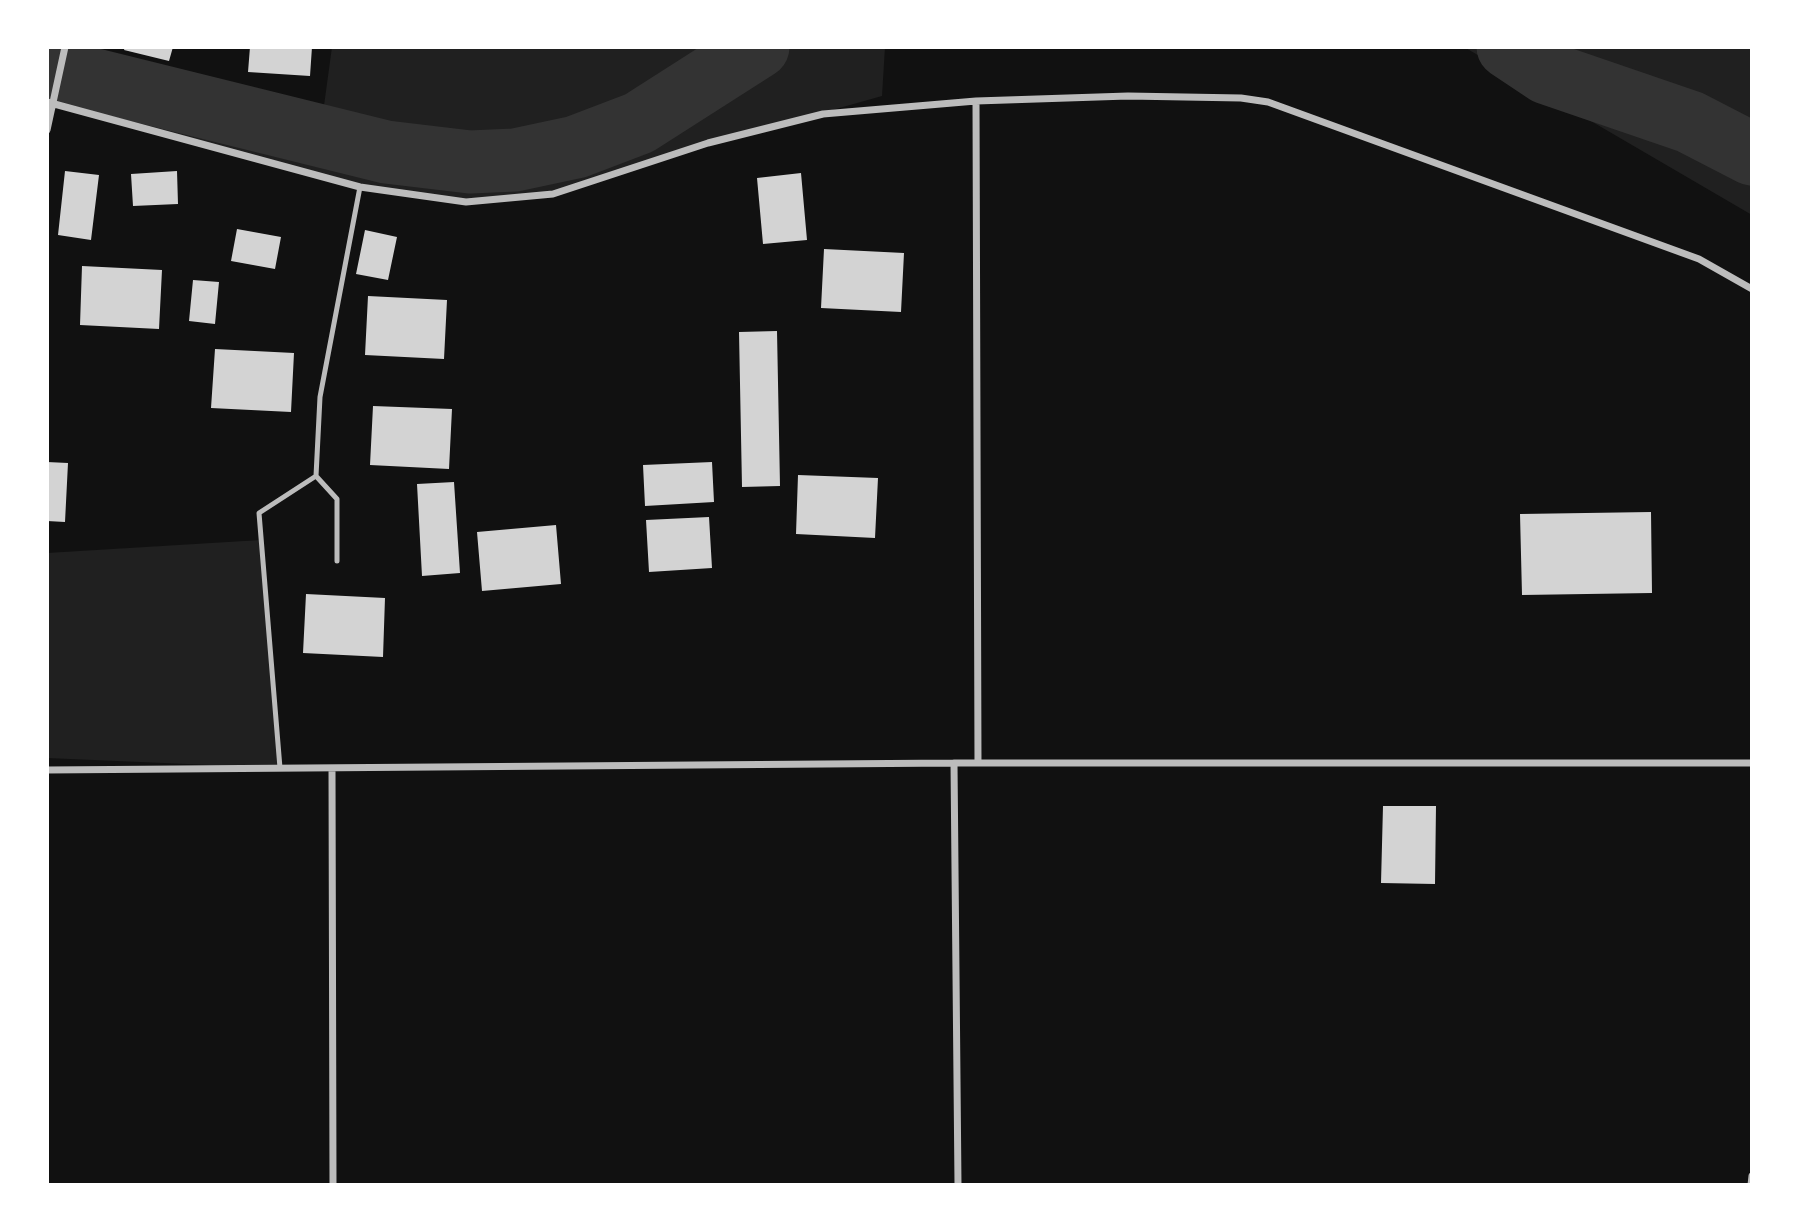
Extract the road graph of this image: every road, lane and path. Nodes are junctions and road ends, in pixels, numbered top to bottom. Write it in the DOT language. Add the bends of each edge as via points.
graph roads {
  1 [pos="65,47"];
  2 [pos="976,101"];
  3 [pos="50,103"];
  4 [pos="47,130"];
  5 [pos="360,187"];
  6 [pos="1752,289"];
  7 [pos="316,475"];
  8 [pos="337,561"];
  9 [pos="978,763"];
  10 [pos="1752,763"];
  11 [pos="954,764"];
  12 [pos="280,768"];
  13 [pos="332,768"];
  14 [pos="47,770"];
  15 [pos="1752,1176"];
  16 [pos="333,1185"];
  17 [pos="958,1185"];
  18 [pos="1751,1185"];
  1 -- 3 [label="street"];
  2 -- 5 [label="street" via="823,114 708,143 552,194 466,202"];
  2 -- 6 [label="street" via="1128,96 1268,102 1699,259"];
  2 -- 9 [label="street"];
  3 -- 4 [label="street"];
  3 -- 5 [label="street"];
  5 -- 7 [label="lane" via="320,397"];
  7 -- 8 [label="lane" via="337,499"];
  7 -- 12 [label="lane" via="259,513"];
  9 -- 10 [label="street"];
  9 -- 11 [label="street"];
  11 -- 13 [label="street"];
  11 -- 17 [label="street"];
  12 -- 13 [label="street"];
  12 -- 14 [label="street"];
  13 -- 16 [label="street"];
  15 -- 18 [label="street"];
}
